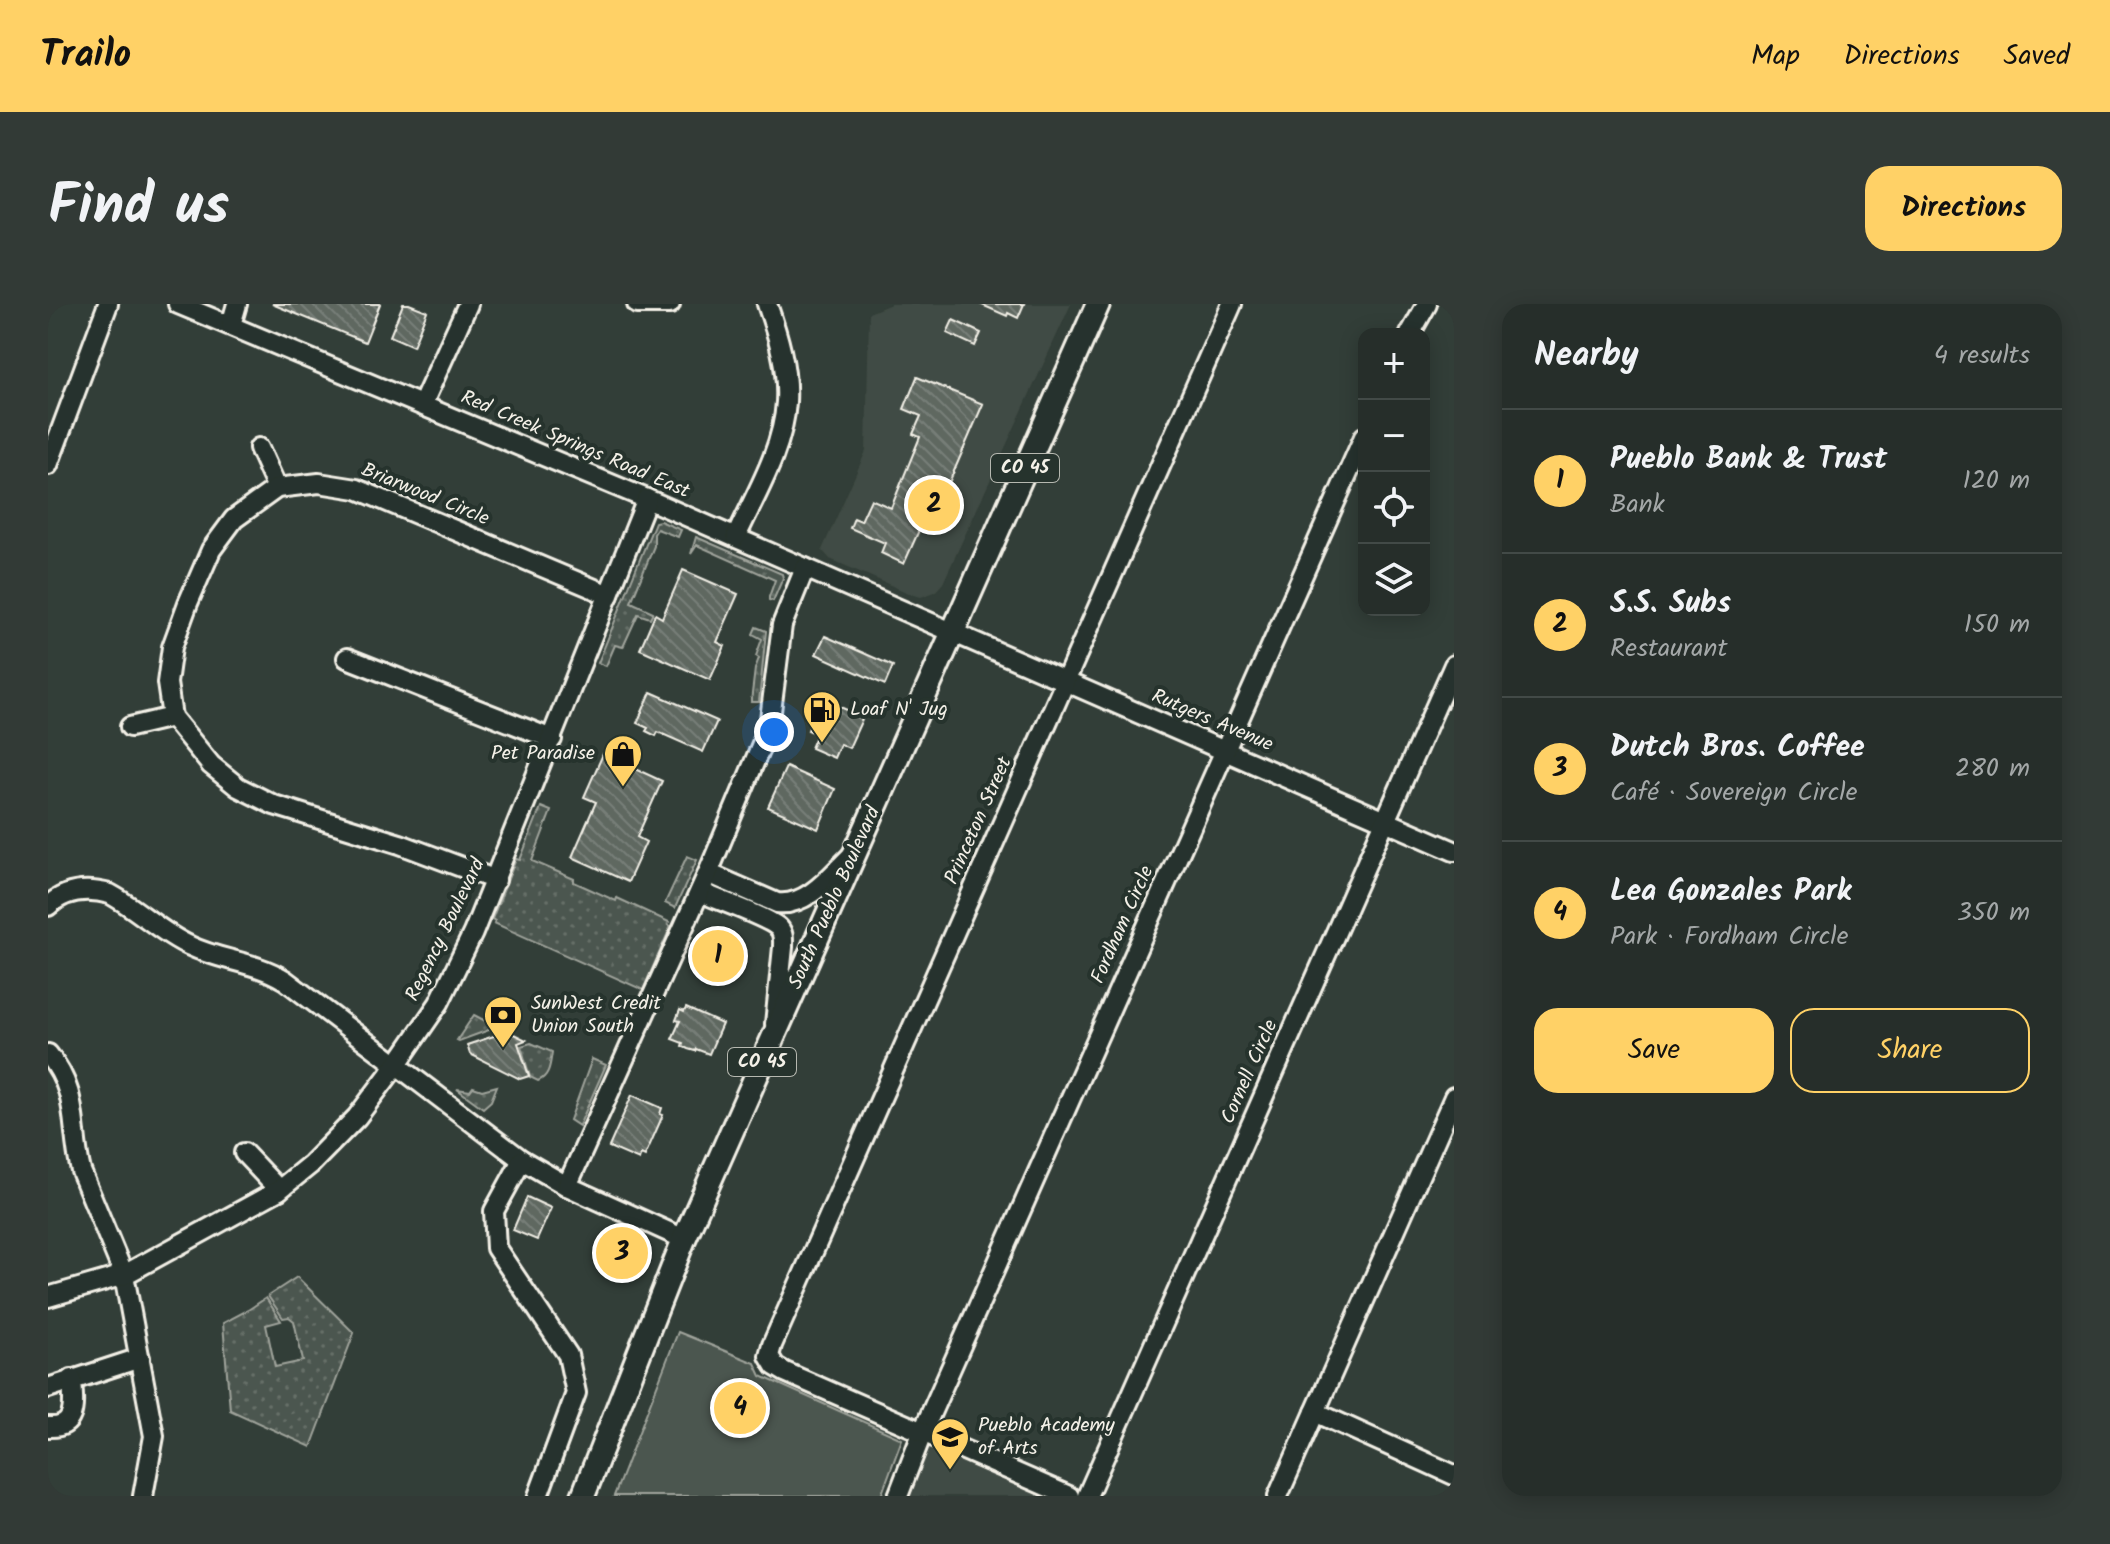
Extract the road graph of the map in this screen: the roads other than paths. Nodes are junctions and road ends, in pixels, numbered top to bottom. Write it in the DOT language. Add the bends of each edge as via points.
graph roads {
  1 [pos="108,304"];
  2 [pos="178,304"];
  3 [pos="237,304"];
  4 [pos="468,304"];
  5 [pos="637,304"];
  6 [pos="670,304"];
  7 [pos="767,304"];
  8 [pos="1098,304"];
  9 [pos="1232,304"];
  10 [pos="1427,304"];
  11 [pos="231,325"];
  12 [pos="1413,328"];
  13 [pos="422,405"];
  14 [pos="259,448"];
  15 [pos="1358,451"];
  16 [pos="50,455"];
  17 [pos="277,488"];
  18 [pos="647,499"];
  19 [pos="736,537"];
  20 [pos="805,568"];
  21 [pos="609,595"];
  22 [pos="952,633"];
  23 [pos="347,658"];
  24 [pos="1454,665"];
  25 [pos="1065,681"];
  26 [pos="172,717"];
  27 [pos="130,727"];
  28 [pos="552,739"];
  29 [pos="1225,750"];
  30 [pos="1386,820"];
  31 [pos="1454,851"];
  32 [pos="856,852"];
  33 [pos="708,873"];
  34 [pos="496,880"];
  35 [pos="700,892"];
  36 [pos="48,906"];
  37 [pos="774,1036"];
  38 [pos="48,1054"];
  39 [pos="397,1064"];
  40 [pos="1454,1097"];
  41 [pos="244,1153"];
  42 [pos="522,1160"];
  43 [pos="567,1186"];
  44 [pos="279,1190"];
  45 [pos="684,1239"];
  46 [pos="124,1275"];
  47 [pos="48,1297"];
  48 [pos="140,1358"];
  49 [pos="72,1379"];
  50 [pos="48,1388"];
  51 [pos="1315,1412"];
  52 [pos="48,1427"];
  53 [pos="923,1431"];
  54 [pos="1454,1475"];
  55 [pos="143,1496"];
  56 [pos="538,1496"];
  57 [pos="583,1496"];
  58 [pos="898,1496"];
  59 [pos="1069,1496"];
  60 [pos="1087,1496"];
  61 [pos="1278,1496"];
  1 -- 16 [label="street"];
  2 -- 11 [label="street, Red Creek Springs Road East"];
  3 -- 11 [label="street"];
  4 -- 13 [label="street"];
  5 -- 6 [label="street"];
  7 -- 19 [label="street" via="780,345 786,403 771,460"];
  8 -- 22 [label="main road, South Pueblo Boulevard / CO 45"];
  9 -- 25 [label="street, Princeton Street"];
  10 -- 12 [label="street"];
  11 -- 13 [label="street, Red Creek Springs Road East"];
  13 -- 18 [label="street, Red Creek Springs Road East"];
  14 -- 17 [label="street"];
  15 -- 29 [label="street, Fordham Circle"];
  17 -- 21 [label="street, Briarwood Circle" via="319,483 357,489"];
  17 -- 26 [label="street, Briarwood Circle" via="234,519 211,550 172,647 167,683"];
  18 -- 19 [label="street, Red Creek Springs Road East"];
  18 -- 21 [label="street, Regency Boulevard"];
  19 -- 20 [label="street, Red Creek Springs Road East"];
  20 -- 22 [label="street, Red Creek Springs Road East"];
  20 -- 33 [label="street" via="782,625 769,727"];
  21 -- 28 [label="street, Regency Boulevard"];
  22 -- 25 [label="street, Rutgers Avenue"];
  22 -- 32 [label="main road, South Pueblo Boulevard / CO 45"];
  23 -- 28 [label="street"];
  24 -- 30 [label="street, Cornell Circle"];
  25 -- 29 [label="street, Rutgers Avenue"];
  25 -- 53 [label="street, Princeton Street" via="769,1356 785,1372"];
  26 -- 27 [label="street"];
  26 -- 34 [label="street" via="211,765 238,787 274,805"];
  28 -- 34 [label="street, Regency Boulevard"];
  29 -- 30 [label="street, Rutgers Avenue"];
  29 -- 53 [label="street, Fordham Circle"];
  30 -- 31 [label="street, Rutgers Avenue"];
  30 -- 60 [label="street, Cornell Circle"];
  32 -- 33 [label="street" via="795,903 777,903"];
  32 -- 37 [label="main road, South Pueblo Boulevard / CO 45"];
  33 -- 35 [label="street"];
  34 -- 39 [label="street, Regency Boulevard" via="439,1003"];
  35 -- 37 [label="street" via="781,930"];
  35 -- 43 [label="street"];
  36 -- 39 [label="street" via="73,891 110,894 195,949 269,970"];
  37 -- 45 [label="main road, South Pueblo Boulevard / CO 45"];
  38 -- 46 [label="street" via="67,1084 81,1171"];
  39 -- 42 [label="street"];
  39 -- 44 [label="street, Regency Boulevard" via="357,1117"];
  40 -- 51 [label="street"];
  41 -- 44 [label="street"];
  42 -- 43 [label="street"];
  42 -- 56 [label="street" via="494,1211 496,1248 568,1355 576,1393"];
  43 -- 45 [label="street"];
  44 -- 46 [label="street, Regency Boulevard"];
  45 -- 57 [label="main road, South Pueblo Boulevard / CO 45"];
  46 -- 47 [label="street, Regency Boulevard"];
  46 -- 48 [label="street"];
  48 -- 49 [label="street"];
  48 -- 55 [label="street" via="154,1436"];
  49 -- 50 [label="street"];
  49 -- 52 [label="street" via="74,1408 69,1420 59,1428"];
  51 -- 54 [label="street"];
  51 -- 61 [label="street"];
  53 -- 58 [label="street, Fordham Circle"];
  53 -- 59 [label="street"];
}
